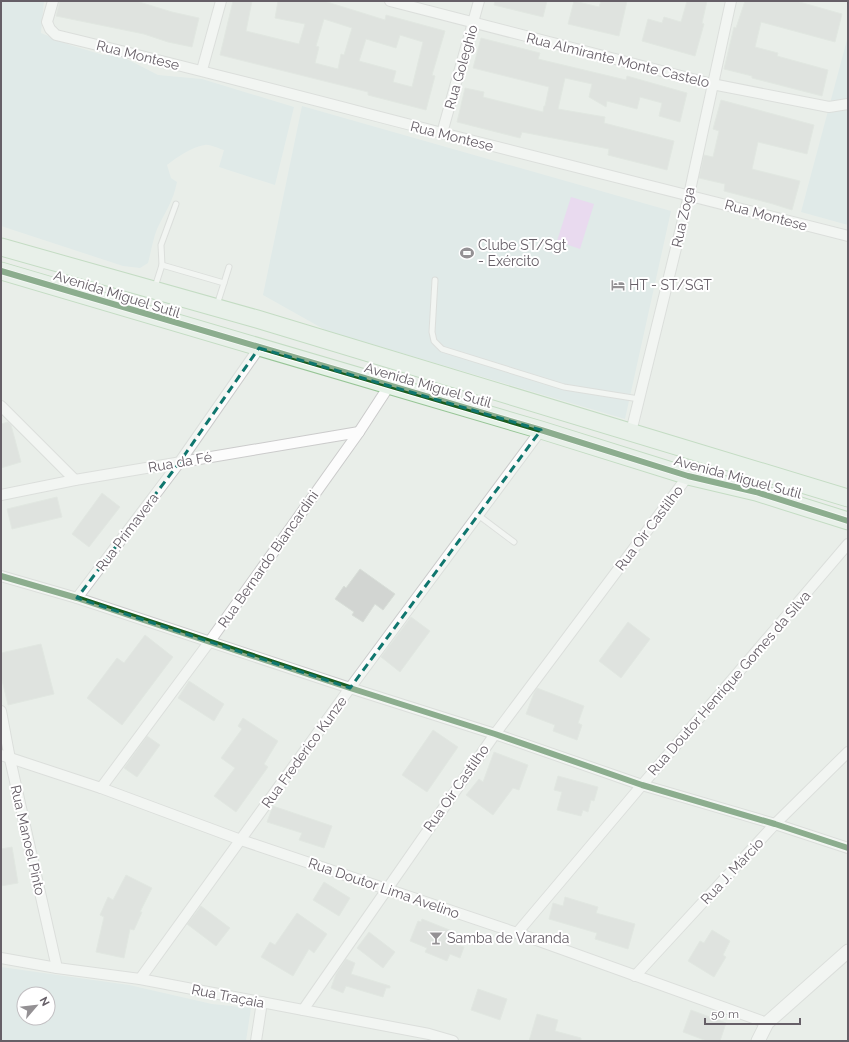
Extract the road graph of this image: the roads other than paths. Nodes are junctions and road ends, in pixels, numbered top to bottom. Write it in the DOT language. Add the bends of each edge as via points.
graph roads {
  1 [pos="53,1"];
  2 [pos="221,1"];
  3 [pos="390,1"];
  4 [pos="479,1"];
  5 [pos="731,1"];
  6 [pos="473,23"];
  7 [pos="202,70"];
  8 [pos="712,84"];
  9 [pos="848,104"];
  10 [pos="442,133"];
  11 [pos="689,195"];
  12 [pos="176,204"];
  13 [pos="848,236"];
  14 [pos="1,247"];
  15 [pos="162,265"];
  16 [pos="229,267"];
  17 [pos="1,271"];
  18 [pos="436,280"];
  19 [pos="224,283"];
  20 [pos="154,290"];
  21 [pos="216,308"];
  22 [pos="259,348"];
  23 [pos="389,386"];
  24 [pos="639,399"];
  25 [pos="1,406"];
  26 [pos="541,430"];
  27 [pos="359,432"];
  28 [pos="631,432"];
  29 [pos="179,463"];
  30 [pos="688,476"];
  31 [pos="75,480"];
  32 [pos="1,495"];
  33 [pos="848,498"];
  34 [pos="478,516"];
  35 [pos="848,521"];
  36 [pos="514,542"];
  37 [pos="848,544"];
  38 [pos="1,576"];
  39 [pos="78,598"];
  40 [pos="210,641"];
  41 [pos="350,688"];
  42 [pos="1,711"];
  43 [pos="495,734"];
  44 [pos="848,752"];
  45 [pos="6,757"];
  46 [pos="642,785"];
  47 [pos="101,788"];
  48 [pos="775,824"];
  49 [pos="241,840"];
  50 [pos="848,848"];
  51 [pos="385,889"];
  52 [pos="517,933"];
  53 [pos="848,951"];
  54 [pos="1,958"];
  55 [pos="57,968"];
  56 [pos="635,976"];
  57 [pos="140,979"];
  58 [pos="262,1002"];
  59 [pos="303,1010"];
  60 [pos="766,1023"];
  61 [pos="428,1037"];
  62 [pos="256,1041"];
  63 [pos="453,1041"];
  64 [pos="758,1041"];
  1 -- 7 [label="street, Rua Montese" via="47,22 56,35"];
  2 -- 7 [label="street"];
  3 -- 6 [label="street, Rua Almirante Monte Castelo"];
  4 -- 6 [label="street, Rua Goleghio"];
  5 -- 8 [label="street, Rua Zoga"];
  6 -- 8 [label="street, Rua Almirante Monte Castelo"];
  6 -- 10 [label="street, Rua Goleghio"];
  7 -- 10 [label="street, Rua Montese"];
  8 -- 9 [label="street, Rua Almirante Monte Castelo" via="828,107"];
  8 -- 11 [label="street, Rua Zoga"];
  10 -- 11 [label="street, Rua Montese"];
  11 -- 13 [label="street, Rua Montese"];
  11 -- 24 [label="street, Rua Zoga"];
  12 -- 15 [label="lane" via="161,245"];
  14 -- 20 [label="highway, Avenida Miguel Sutil"];
  15 -- 19 [label="lane"];
  15 -- 20 [label="lane"];
  16 -- 19 [label="lane"];
  17 -- 22 [label="highway, Avenida Miguel Sutil"];
  18 -- 24 [label="lane" via="432,332 434,341 442,349 564,387"];
  19 -- 21 [label="lane"];
  20 -- 21 [label="highway, Avenida Miguel Sutil"];
  21 -- 28 [label="highway, Avenida Miguel Sutil"];
  22 -- 23 [label="highway, Avenida Miguel Sutil"];
  22 -- 29 [label="street, Rua Primavera"];
  23 -- 26 [label="highway, Avenida Miguel Sutil"];
  23 -- 27 [label="street, Rua Bernardo Biancardini"];
  24 -- 28 [label="street, Rua Zoga"];
  25 -- 31 [label="street"];
  26 -- 30 [label="highway, Avenida Miguel Sutil"];
  26 -- 34 [label="street, Rua Frederico Kunze"];
  27 -- 29 [label="street, Rua da Fé"];
  27 -- 40 [label="street, Rua Bernardo Biancardini"];
  28 -- 33 [label="highway, Avenida Miguel Sutil"];
  29 -- 31 [label="street, Rua da Fé"];
  29 -- 39 [label="street, Rua Primavera"];
  30 -- 35 [label="highway, Avenida Miguel Sutil" via="756,492"];
  30 -- 43 [label="street, Rua Oir Castilho"];
  31 -- 32 [label="street, Rua da Fé"];
  34 -- 36 [label="lane"];
  34 -- 41 [label="street, Rua Frederico Kunze"];
  37 -- 46 [label="street, Rua Doutor Henrique Gomes da Silva"];
  38 -- 39 [label="street"];
  39 -- 40 [label="street"];
  40 -- 41 [label="street"];
  40 -- 47 [label="street, Rua Bernardo Biancardini"];
  41 -- 43 [label="street"];
  41 -- 49 [label="street, Rua Frederico Kunze"];
  42 -- 45 [label="street, Rua Manoel Pinto"];
  43 -- 46 [label="street"];
  43 -- 51 [label="street, Rua Oir Castilho"];
  44 -- 48 [label="street, Rua J. Márcio"];
  45 -- 47 [label="street, Rua Doutor Lima Avelino"];
  45 -- 55 [label="street, Rua Manoel Pinto"];
  46 -- 48 [label="street"];
  46 -- 52 [label="street, Rua Doutor Henrique Gomes da Silva"];
  47 -- 49 [label="street, Rua Doutor Lima Avelino"];
  48 -- 50 [label="street"];
  48 -- 56 [label="street, Rua J. Márcio"];
  49 -- 51 [label="street, Rua Doutor Lima Avelino"];
  49 -- 57 [label="street, Rua Frederico Kunze"];
  51 -- 52 [label="street, Rua Doutor Lima Avelino"];
  51 -- 59 [label="street, Rua Oir Castilho"];
  52 -- 56 [label="street, Rua Doutor Lima Avelino"];
  53 -- 60 [label="street"];
  54 -- 55 [label="street, Rua Traçaia"];
  55 -- 57 [label="street, Rua Traçaia"];
  56 -- 60 [label="street, Rua Doutor Lima Avelino"];
  57 -- 58 [label="street, Rua Traçaia"];
  58 -- 59 [label="street, Rua Traçaia"];
  58 -- 62 [label="street"];
  59 -- 61 [label="street, Rua Traçaia"];
  60 -- 64 [label="street"];
  61 -- 63 [label="street, Rua Traçaia"];
}
